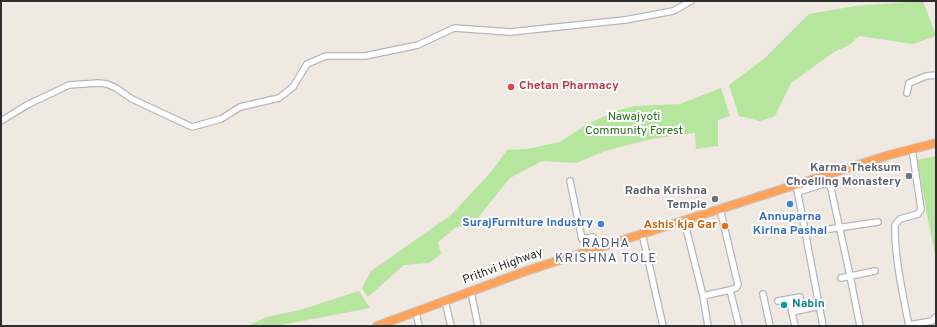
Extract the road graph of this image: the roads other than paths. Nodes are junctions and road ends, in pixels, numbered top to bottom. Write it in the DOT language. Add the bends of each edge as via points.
graph roads {
  1 [pos="691,1"];
  2 [pos="936,75"];
  3 [pos="907,93"];
  4 [pos="1,122"];
  5 [pos="936,143"];
  6 [pos="912,149"];
  7 [pos="570,181"];
  8 [pos="797,189"];
  9 [pos="720,208"];
  10 [pos="684,220"];
  11 [pos="878,222"];
  12 [pos="840,227"];
  13 [pos="830,229"];
  14 [pos="642,233"];
  15 [pos="598,247"];
  16 [pos="875,272"];
  17 [pos="850,276"];
  18 [pos="841,278"];
  19 [pos="730,290"];
  20 [pos="471,292"];
  21 [pos="763,294"];
  22 [pos="703,296"];
  23 [pos="800,297"];
  24 [pos="789,299"];
  25 [pos="445,301"];
  26 [pos="778,301"];
  27 [pos="820,306"];
  28 [pos="416,312"];
  29 [pos="792,312"];
  30 [pos="936,317"];
  31 [pos="377,326"];
  32 [pos="419,326"];
  33 [pos="451,326"];
  34 [pos="478,326"];
  35 [pos="663,326"];
  36 [pos="708,326"];
  37 [pos="739,326"];
  38 [pos="770,326"];
  39 [pos="795,326"];
  40 [pos="823,326"];
  41 [pos="860,326"];
  42 [pos="909,326"];
  1 -- 4 [label="street" via="673,11 625,20 510,32 454,28 418,45 365,56 326,56 307,64 293,87 279,98 240,107 220,119 192,128 107,84 69,85 26,105"];
  2 -- 3 [label="street" via="909,83"];
  5 -- 6 [label="highway, Prithvi Highway"];
  6 -- 8 [label="highway, Prithvi Highway"];
  6 -- 42 [label="street" via="921,209 918,214 900,219 895,224"];
  7 -- 15 [label="street" via="582,239 593,237"];
  8 -- 9 [label="highway, Prithvi Highway"];
  8 -- 12 [label="street" via="830,184"];
  8 -- 27 [label="street"];
  9 -- 10 [label="highway, Prithvi Highway"];
  9 -- 19 [label="street" via="738,286"];
  10 -- 14 [label="highway, Prithvi Highway"];
  10 -- 22 [label="street"];
  11 -- 12 [label="street"];
  12 -- 13 [label="street"];
  12 -- 17 [label="street"];
  14 -- 15 [label="highway, Prithvi Highway"];
  14 -- 35 [label="street"];
  15 -- 20 [label="highway, Prithvi Highway"];
  16 -- 17 [label="street"];
  17 -- 18 [label="street"];
  17 -- 41 [label="street"];
  19 -- 22 [label="street"];
  19 -- 37 [label="street"];
  20 -- 25 [label="highway, Prithvi Highway"];
  20 -- 34 [label="street"];
  21 -- 38 [label="street"];
  22 -- 36 [label="street"];
  23 -- 24 [label="street"];
  24 -- 26 [label="street"];
  24 -- 29 [label="street"];
  25 -- 28 [label="highway, Prithvi Highway"];
  25 -- 33 [label="street"];
  27 -- 29 [label="street"];
  27 -- 40 [label="street"];
  28 -- 31 [label="highway, Prithvi Highway"];
  28 -- 32 [label="street"];
  29 -- 39 [label="street"];
  30 -- 42 [label="street" via="932,321"];
}
